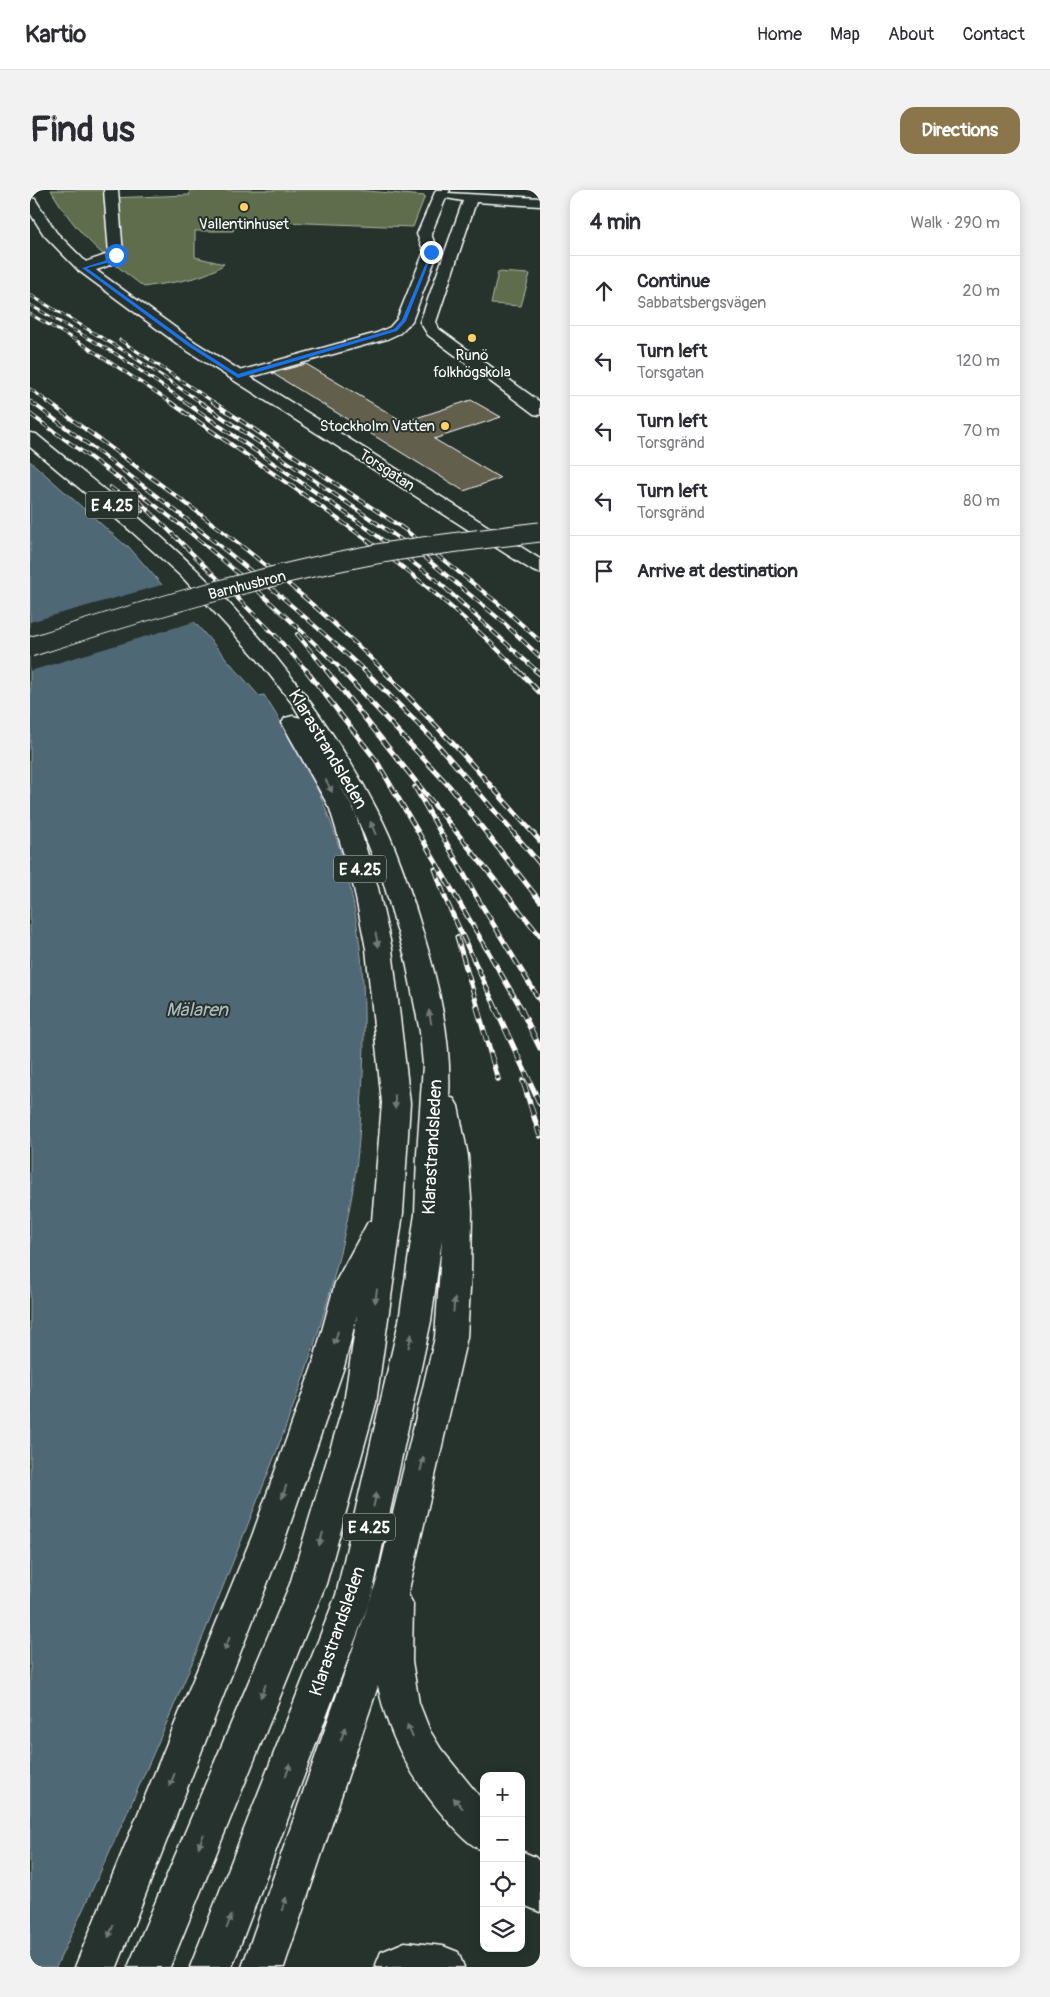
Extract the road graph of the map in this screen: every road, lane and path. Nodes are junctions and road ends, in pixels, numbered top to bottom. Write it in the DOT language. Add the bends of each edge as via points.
graph roads {
  1 [pos="111,190"];
  2 [pos="442,192"];
  3 [pos="471,197"];
  4 [pos="30,202"];
  5 [pos="540,202"];
  6 [pos="84,268"];
  7 [pos="238,376"];
  8 [pos="540,410"];
  9 [pos="30,438"];
  10 [pos="30,450"];
  11 [pos="540,532"];
  12 [pos="468,540"];
  13 [pos="540,540"];
  14 [pos="540,567"];
  15 [pos="30,647"];
  16 [pos="437,1065"];
  17 [pos="388,1213"];
  18 [pos="395,1580"];
  19 [pos="480,1827"];
  20 [pos="525,1875"];
  21 [pos="540,1892"];
  22 [pos="96,1967"];
  23 [pos="149,1967"];
  24 [pos="211,1967"];
  25 [pos="263,1967"];
  26 [pos="396,1967"];
  27 [pos="443,1967"];
  1 -- 6 [label="main road" via="116,255"];
  2 -- 3 [label="main road"];
  2 -- 7 [label="main road" via="424,234 431,252 400,326 382,336"];
  3 -- 5 [label="main road"];
  3 -- 8 [label="main road" via="428,322 433,332"];
  4 -- 6 [label="main road, Torsgatan" via="51,235"];
  6 -- 7 [label="main road, Torsgatan" via="189,345"];
  7 -- 14 [label="main road, Torsgatan"];
  16 -- 9 [label="main road, Klarastrandsleden / E 4.25, one-way" via="418,958 395,881 365,808 333,750 301,701 259,649 191,575"];
  10 -- 17 [label="main road, Klarastrandsleden / E 4.25, one-way" via="170,571 248,656 312,754 342,809 366,888 379,948 387,1014 396,1103"];
  11 -- 12 [label="main road, Barnhusbron, bridge"];
  12 -- 13 [label="main road, Barnhusbron, bridge"];
  12 -- 15 [label="main road, Barnhusbron, bridge" via="368,556 270,578"];
  18 -- 16 [label="main road, one-way" via="451,1337 456,1273 454,1156"];
  24 -- 16 [label="main road, Klarastrandsleden / E 4.25, one-way" via="354,1595 415,1321 430,1214"];
  17 -- 22 [label="main road, one-way" via="350,1283 328,1367 269,1536"];
  17 -- 23 [label="main road, Klarastrandsleden / E 4.25, one-way" via="360,1403 308,1584"];
  19 -- 18 [label="main road, one-way" via="432,1774 408,1728 394,1678"];
  25 -- 18 [label="main road, one-way"];
  20 -- 21 [label="main road"];
  26 -- 27 [label="main road" via="405,1963"];
}
